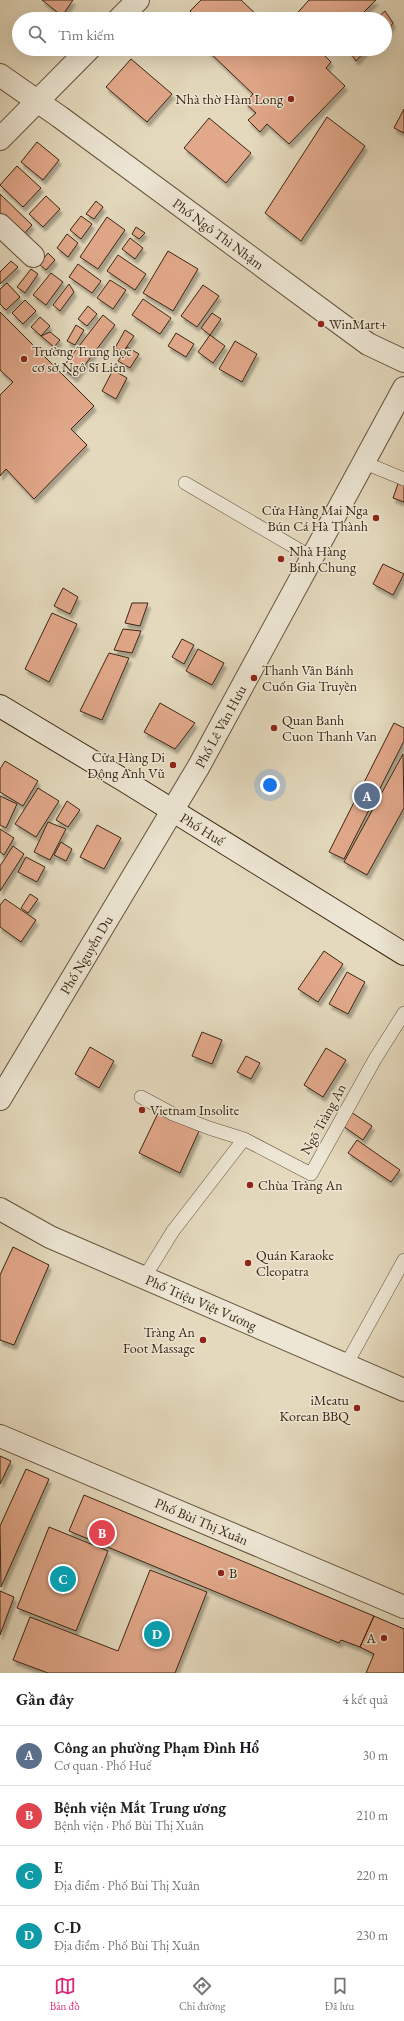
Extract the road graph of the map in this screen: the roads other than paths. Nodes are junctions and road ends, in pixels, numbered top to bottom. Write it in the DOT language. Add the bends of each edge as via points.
graph roads {
  1 [pos="138,0"];
  2 [pos="126,12"];
  3 [pos="82,56"];
  4 [pos="0,75"];
  5 [pos="37,101"];
  6 [pos="0,139"];
  7 [pos="0,225"];
  8 [pos="33,256"];
  9 [pos="404,361"];
  10 [pos="404,388"];
  11 [pos="365,463"];
  12 [pos="404,479"];
  13 [pos="185,483"];
  14 [pos="313,558"];
  15 [pos="0,706"];
  16 [pos="173,810"];
  17 [pos="404,954"];
  18 [pos="404,1013"];
  19 [pos="141,1097"];
  20 [pos="0,1099"];
  21 [pos="244,1139"];
  22 [pos="0,1209"];
  23 [pos="404,1260"];
  24 [pos="144,1278"];
  25 [pos="346,1365"];
  26 [pos="404,1390"];
  27 [pos="0,1436"];
  28 [pos="404,1606"];
  1 -- 2 [label="street"];
  3 -- 5 [label="street"];
  4 -- 5 [label="street, Phố Ngô Thì Nhậm"];
  5 -- 6 [label="street"];
  5 -- 9 [label="street, Phố Ngô Thì Nhậm" via="368,344"];
  7 -- 8 [label="street"];
  10 -- 11 [label="street, Phố Lê Văn Hưu"];
  11 -- 12 [label="lane"];
  11 -- 14 [label="street, Phố Lê Văn Hưu"];
  13 -- 14 [label="lane"];
  14 -- 16 [label="street, Phố Lê Văn Hưu"];
  15 -- 16 [label="street, Phố Huế"];
  16 -- 17 [label="street, Phố Huế"];
  16 -- 20 [label="street, Phố Nguyễn Du"];
  18 -- 21 [label="lane, Ngõ Tràng An" via="371,1066 311,1174"];
  19 -- 21 [label="lane" via="173,1114"];
  21 -- 24 [label="lane" via="173,1231"];
  22 -- 24 [label="street, Phố Triệu Việt Vương" via="50,1237"];
  23 -- 25 [label="lane"];
  24 -- 25 [label="street, Phố Triệu Việt Vương"];
  25 -- 26 [label="street, Phố Triệu Việt Vương"];
  27 -- 28 [label="street, Phố Bùi Thị Xuân"];
}
